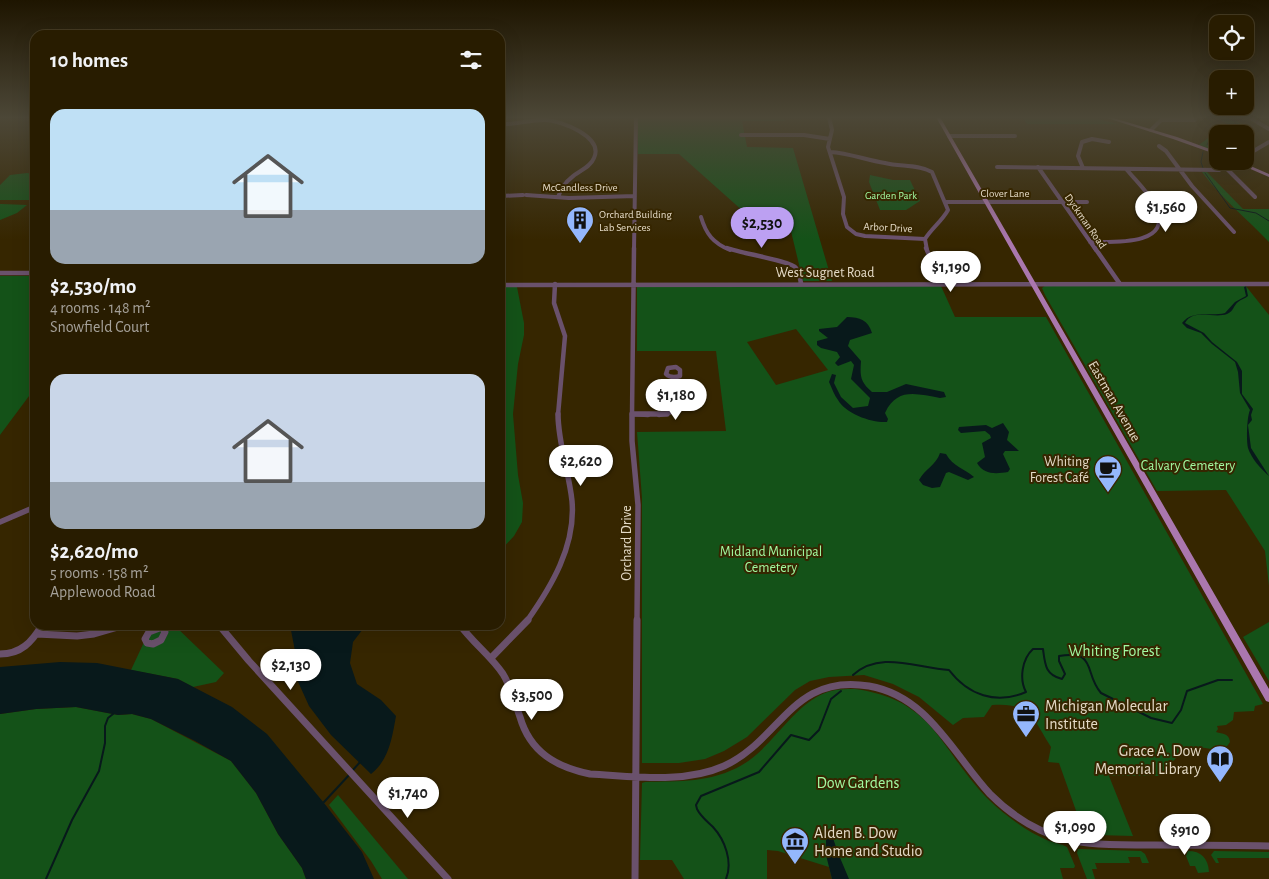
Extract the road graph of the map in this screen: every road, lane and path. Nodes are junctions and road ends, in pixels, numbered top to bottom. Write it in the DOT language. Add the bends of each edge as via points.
graph roads {
  1 [pos="594,158"];
  2 [pos="635,158"];
  3 [pos="832,158"];
  4 [pos="870,158"];
  5 [pos="961,158"];
  6 [pos="1079,158"];
  7 [pos="1171,158"];
  8 [pos="998,167"];
  9 [pos="1038,167"];
  10 [pos="1083,168"];
  11 [pos="1254,169"];
  12 [pos="1127,170"];
  13 [pos="1180,170"];
  14 [pos="1209,170"];
  15 [pos="1228,170"];
  16 [pos="1269,176"];
  17 [pos="505,196"];
  18 [pos="635,196"];
  19 [pos="558,197"];
  20 [pos="1255,197"];
  21 [pos="946,202"];
  22 [pos="986,202"];
  23 [pos="1063,202"];
  24 [pos="1087,202"];
  25 [pos="701,217"];
  26 [pos="1234,232"];
  27 [pos="925,239"];
  28 [pos="1090,242"];
  29 [pos="0,273"];
  30 [pos="30,273"];
  31 [pos="801,283"];
  32 [pos="555,284"];
  33 [pos="634,284"];
  34 [pos="941,284"];
  35 [pos="1034,284"];
  36 [pos="1120,284"];
  37 [pos="1269,284"];
  38 [pos="505,285"];
  39 [pos="675,378"];
  40 [pos="632,414"];
  41 [pos="30,509"];
  42 [pos="0,522"];
  43 [pos="39,630"];
  44 [pos="108,630"];
  45 [pos="223,630"];
  46 [pos="465,630"];
  47 [pos="37,634"];
  48 [pos="0,654"];
  49 [pos="491,658"];
  50 [pos="1269,698"];
  51 [pos="636,775"];
  52 [pos="1269,846"];
  53 [pos="448,879"];
  54 [pos="635,879"];
  1 -- 19 [label="street" via="566,180"];
  2 -- 18 [label="street, Orchard Drive"];
  3 -- 27 [label="street, Arbor Drive" via="844,197 843,214 850,231 865,236"];
  4 -- 21 [label="street" via="925,168 935,176"];
  5 -- 22 [label="main road, Eastman Avenue"];
  6 -- 10 [label="street"];
  7 -- 13 [label="street"];
  8 -- 9 [label="street"];
  9 -- 10 [label="street"];
  9 -- 23 [label="street, Dyckman Road"];
  10 -- 12 [label="street"];
  11 -- 16 [label="main road"];
  12 -- 13 [label="street"];
  12 -- 28 [label="street" via="1157,207 1161,217 1156,231 1131,241"];
  13 -- 14 [label="street"];
  13 -- 26 [label="street"];
  15 -- 20 [label="street"];
  17 -- 19 [label="street, McCandless Drive"];
  18 -- 19 [label="street, McCandless Drive"];
  18 -- 33 [label="street, Orchard Drive"];
  21 -- 22 [label="street, Clover Lane"];
  21 -- 27 [label="street" via="947,214"];
  22 -- 23 [label="street, Clover Lane"];
  22 -- 35 [label="main road, Eastman Avenue"];
  23 -- 24 [label="street, Clover Lane"];
  23 -- 28 [label="street, Dyckman Road"];
  25 -- 31 [label="street" via="704,233 715,242 739,253 790,263 796,267"];
  27 -- 34 [label="street"];
  28 -- 36 [label="street, Dyckman Road"];
  29 -- 30 [label="street"];
  31 -- 33 [label="street, West Sugnet Road"];
  31 -- 34 [label="street, West Sugnet Road"];
  32 -- 33 [label="street, West Sugnet Road"];
  32 -- 38 [label="street, West Sugnet Road"];
  32 -- 49 [label="street" via="554,303 565,336 558,419 572,495 570,533 562,562 545,596 522,628"];
  33 -- 40 [label="street, Orchard Drive"];
  34 -- 35 [label="street, West Sugnet Road"];
  35 -- 36 [label="street, West Sugnet Road"];
  35 -- 50 [label="main road, Eastman Avenue"];
  36 -- 37 [label="street, West Sugnet Road"];
  39 -- 40 [label="street" via="680,402 674,412 666,415"];
  40 -- 51 [label="street, Orchard Drive" via="638,505"];
  41 -- 42 [label="street"];
  43 -- 47 [label="street"];
  44 -- 47 [label="street" via="78,636"];
  45 -- 53 [label="street"];
  46 -- 49 [label="street"];
  47 -- 48 [label="street" via="24,649 8,655"];
  49 -- 51 [label="street" via="508,683 529,741 540,754 576,772"];
  51 -- 52 [label="street" via="686,775 724,766 754,745 805,696 829,687 859,685 891,693 921,710 995,798 1016,816 1053,836 1101,844"];
  51 -- 54 [label="street, Orchard Drive"];
}
